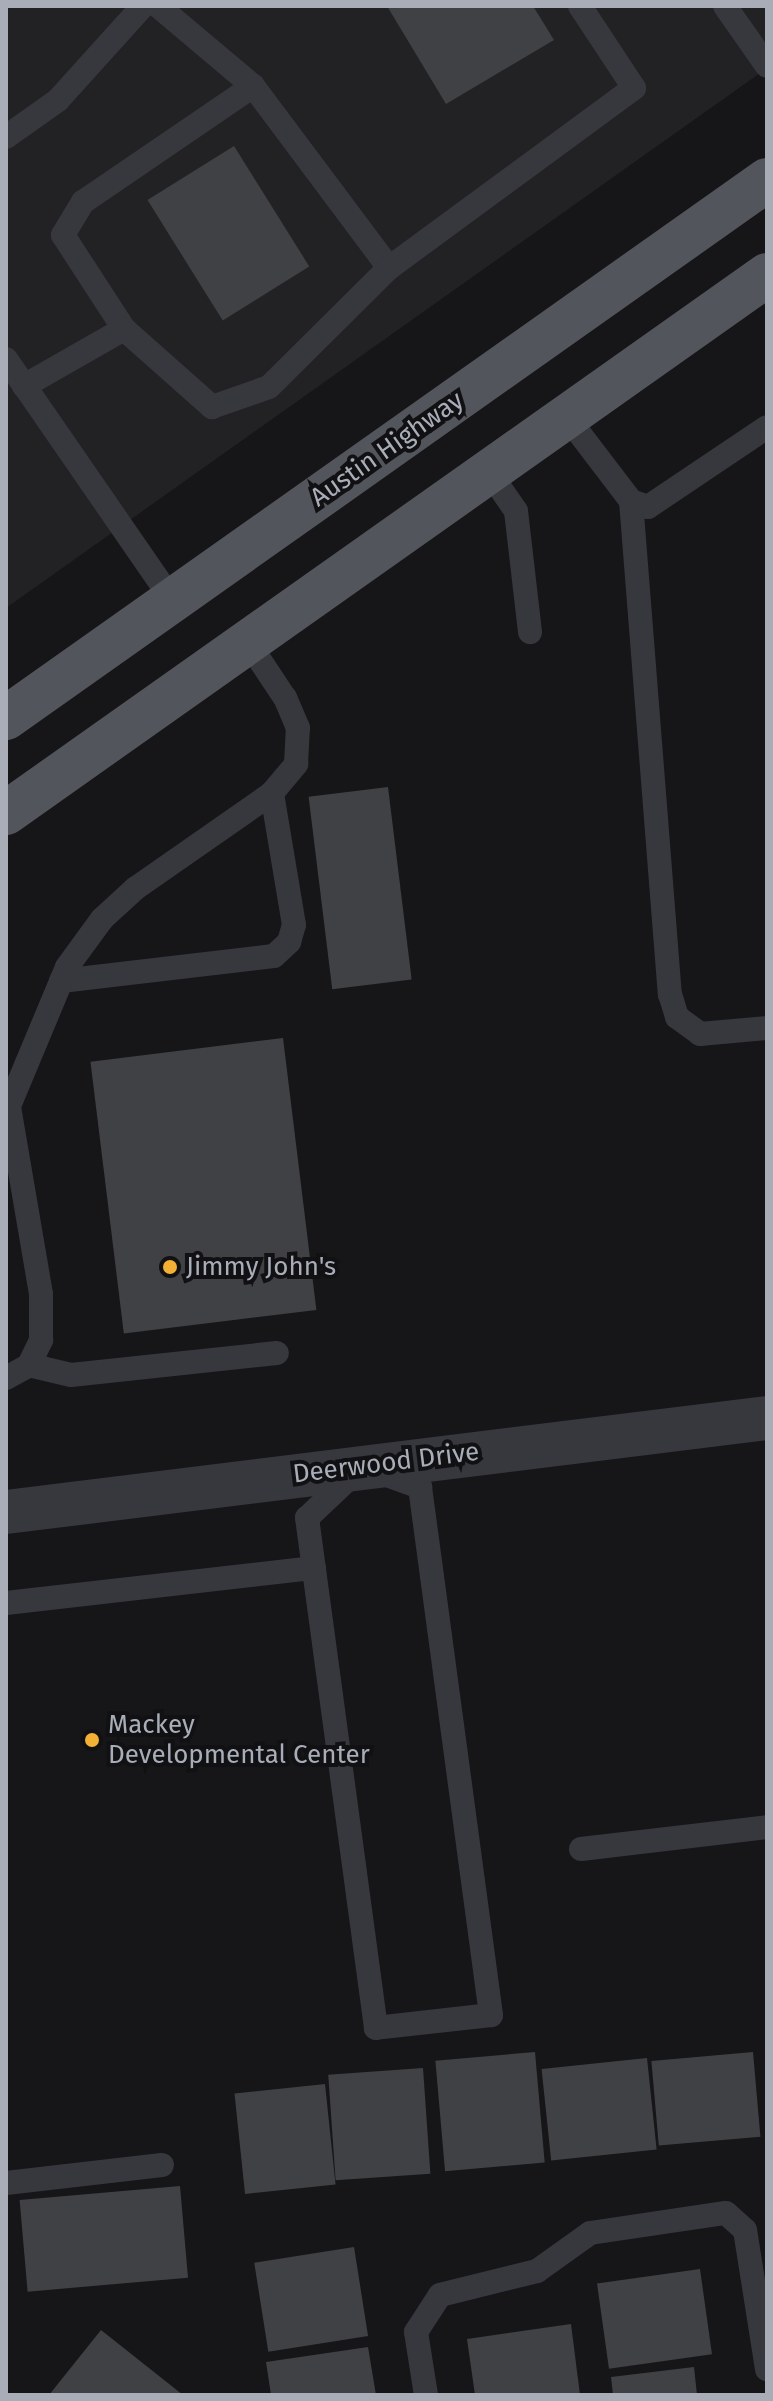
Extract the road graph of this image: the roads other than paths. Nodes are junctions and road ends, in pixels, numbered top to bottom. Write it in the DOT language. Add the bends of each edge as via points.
graph roads {
  1 [pos="143,6"];
  2 [pos="158,6"];
  3 [pos="580,6"];
  4 [pos="725,6"];
  5 [pos="767,66"];
  6 [pos="253,86"];
  7 [pos="6,137"];
  8 [pos="767,180"];
  9 [pos="389,268"];
  10 [pos="767,275"];
  11 [pos="124,329"];
  12 [pos="6,359"];
  13 [pos="24,386"];
  14 [pos="567,417"];
  15 [pos="767,427"];
  16 [pos="489,472"];
  17 [pos="631,501"];
  18 [pos="173,601"];
  19 [pos="530,632"];
  20 [pos="248,642"];
  21 [pos="6,718"];
  22 [pos="272,793"];
  23 [pos="6,813"];
  24 [pos="61,981"];
  25 [pos="767,1028"];
  26 [pos="7,1110"];
  27 [pos="277,1353"];
  28 [pos="29,1365"];
  29 [pos="6,1378"];
  30 [pos="767,1418"];
  31 [pos="362,1466"];
  32 [pos="6,1512"];
  33 [pos="314,1568"];
  34 [pos="6,1603"];
  35 [pos="767,1827"];
  36 [pos="581,1849"];
  37 [pos="162,2165"];
  38 [pos="6,2183"];
  39 [pos="767,2369"];
  40 [pos="426,2395"];
  1 -- 7 [label="lane" via="58,100"];
  2 -- 6 [label="lane"];
  3 -- 9 [label="lane" via="634,88"];
  4 -- 5 [label="lane"];
  6 -- 9 [label="lane"];
  6 -- 11 [label="lane" via="83,202 63,235"];
  8 -- 18 [label="main road, Austin Highway"];
  9 -- 11 [label="lane" via="269,387 212,407"];
  10 -- 14 [label="main road"];
  11 -- 13 [label="lane"];
  12 -- 13 [label="lane"];
  13 -- 18 [label="lane"];
  14 -- 16 [label="main road"];
  14 -- 17 [label="lane"];
  15 -- 17 [label="lane" via="648,507"];
  16 -- 19 [label="lane" via="516,511"];
  16 -- 20 [label="main road"];
  17 -- 25 [label="lane" via="670,994 677,1017 700,1034"];
  18 -- 21 [label="main road, Austin Highway"];
  20 -- 22 [label="lane" via="298,728 296,764"];
  20 -- 23 [label="main road"];
  22 -- 24 [label="lane" via="136,888 102,919"];
  22 -- 24 [label="lane" via="294,925 289,942 274,956"];
  24 -- 26 [label="lane"];
  26 -- 28 [label="lane" via="41,1294 41,1340"];
  27 -- 28 [label="lane" via="71,1375"];
  28 -- 29 [label="lane"];
  30 -- 31 [label="street, Deerwood Drive"];
  31 -- 32 [label="street, Deerwood Drive"];
  31 -- 33 [label="lane" via="307,1518"];
  31 -- 33 [label="lane" via="420,1487 491,2015 376,2028"];
  33 -- 34 [label="lane"];
  35 -- 36 [label="lane"];
  37 -- 38 [label="lane"];
  39 -- 40 [label="lane" via="745,2230 726,2213 590,2233 537,2271 440,2295 416,2332"];
}
